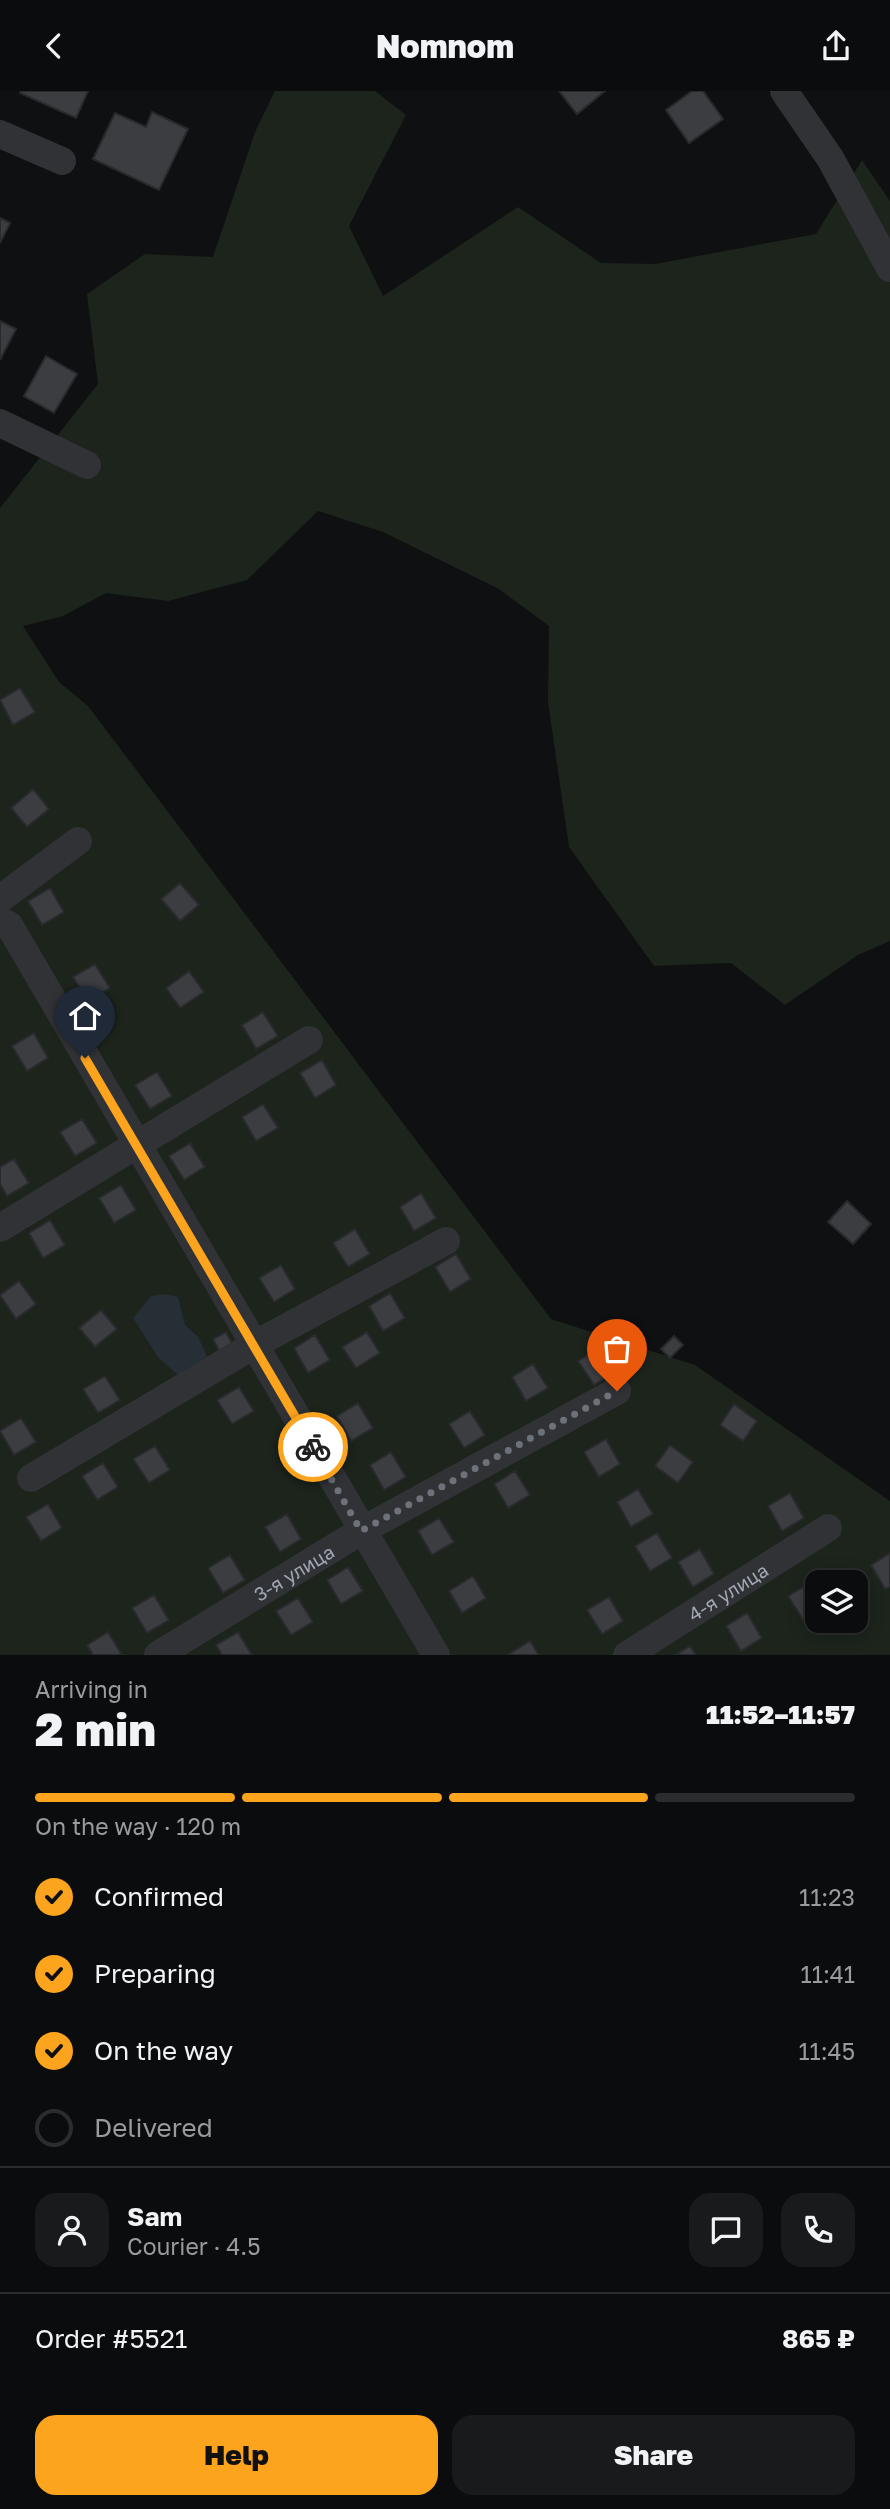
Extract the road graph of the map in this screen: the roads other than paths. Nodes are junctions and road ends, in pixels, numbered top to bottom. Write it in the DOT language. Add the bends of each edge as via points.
graph roads {
  1 [pos="784,91"];
  2 [pos="0,134"];
  3 [pos="62,161"];
  4 [pos="890,268"];
  5 [pos="0,423"];
  6 [pos="87,465"];
  7 [pos="78,841"];
  8 [pos="0,898"];
  9 [pos="0,921"];
  10 [pos="309,1040"];
  11 [pos="135,1144"];
  12 [pos="0,1228"];
  13 [pos="446,1241"];
  14 [pos="254,1345"];
  15 [pos="617,1391"];
  16 [pos="31,1478"];
  17 [pos="828,1528"];
  18 [pos="361,1531"];
  19 [pos="158,1655"];
  20 [pos="436,1655"];
  21 [pos="627,1655"];
  1 -- 4 [label="street" via="830,158"];
  2 -- 3 [label="street"];
  5 -- 6 [label="street"];
  7 -- 8 [label="street"];
  9 -- 11 [label="street" via="9,925"];
  10 -- 11 [label="street"];
  11 -- 12 [label="street"];
  11 -- 14 [label="street"];
  13 -- 14 [label="street"];
  14 -- 16 [label="street"];
  14 -- 18 [label="street"];
  15 -- 18 [label="street, 3-я улица"];
  17 -- 21 [label="street, 4-я улица"];
  18 -- 19 [label="street, 3-я улица"];
  18 -- 20 [label="street"];
}
